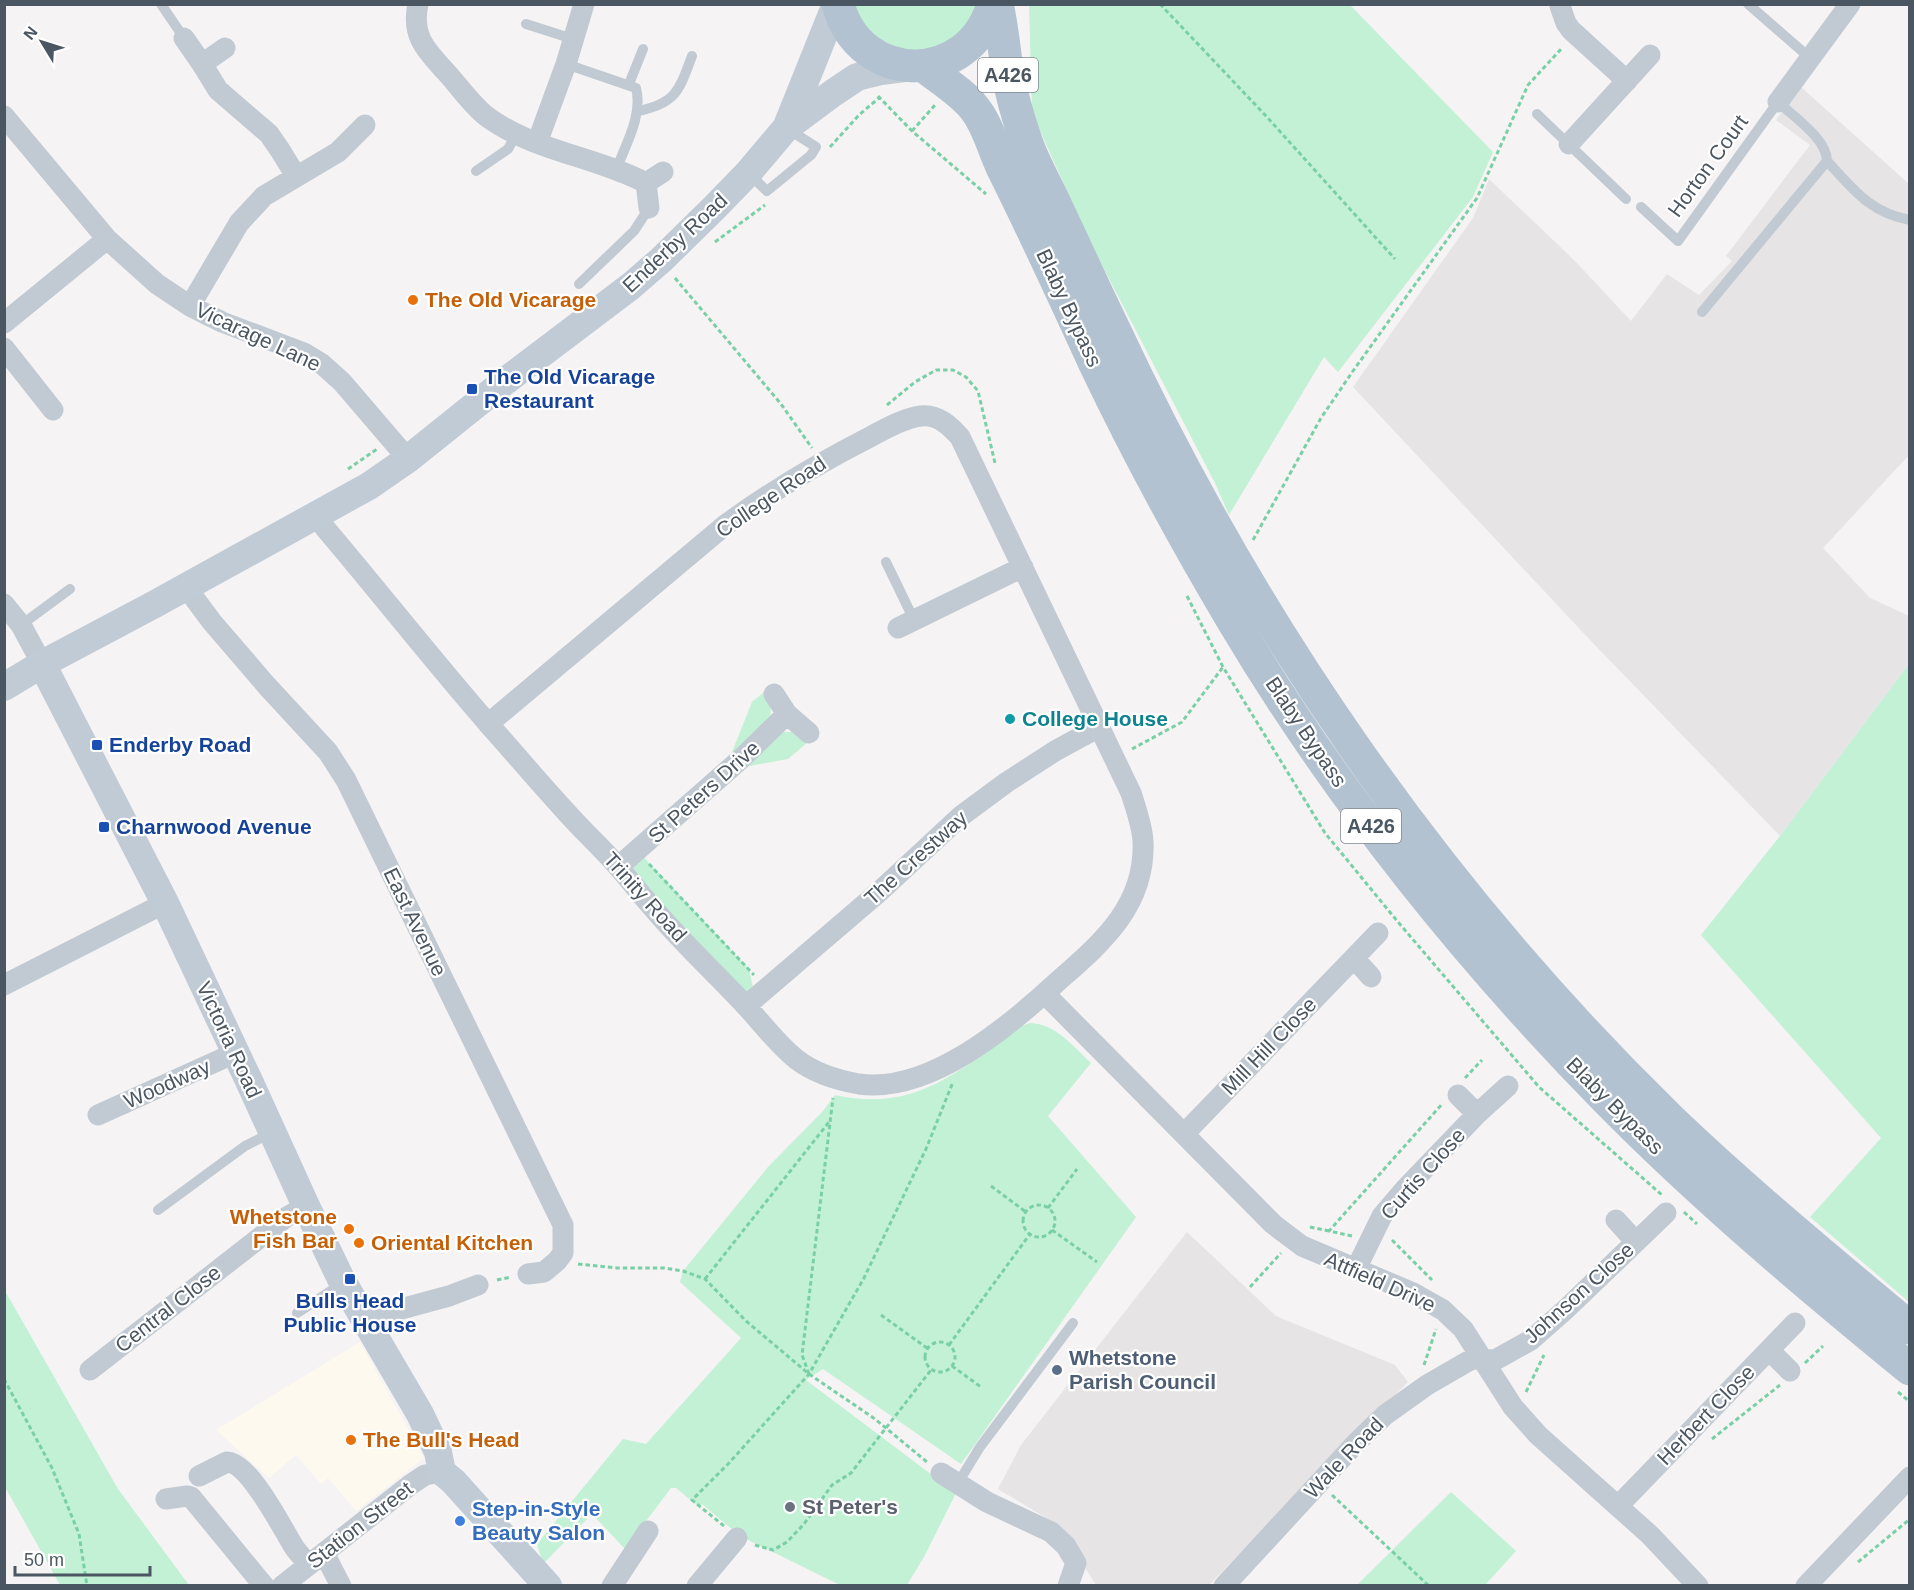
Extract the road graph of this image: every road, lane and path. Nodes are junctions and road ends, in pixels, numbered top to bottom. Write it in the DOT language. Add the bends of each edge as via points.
graph roads {
  1 [pos="161,4"];
  2 [pos="418,4"];
  3 [pos="584,4"];
  4 [pos="837,4"];
  5 [pos="995,4"];
  6 [pos="1160,4"];
  7 [pos="1748,4"];
  8 [pos="1850,4"];
  9 [pos="1557,5"];
  10 [pos="526,24"];
  11 [pos="1576,34"];
  12 [pos="184,38"];
  13 [pos="573,39"];
  14 [pos="225,48"];
  15 [pos="643,49"];
  16 [pos="1650,55"];
  17 [pos="692,56"];
  18 [pos="1810,58"];
  19 [pos="202,64"];
  20 [pos="566,64"];
  21 [pos="918,66"];
  22 [pos="1627,81"];
  23 [pos="629,84"];
  24 [pos="887,94"];
  25 [pos="880,97"];
  26 [pos="941,99"];
  27 [pos="1778,102"];
  28 [pos="638,111"];
  29 [pos="1537,114"];
  30 [pos="4,116"];
  31 [pos="365,125"];
  32 [pos="786,128"];
  33 [pos="912,131"];
  34 [pos="516,135"];
  35 [pos="537,143"];
  36 [pos="1569,144"];
  37 [pos="1827,161"];
  38 [pos="616,170"];
  39 [pos="476,171"];
  40 [pos="296,176"];
  41 [pos="1626,199"];
  42 [pos="1641,207"];
  43 [pos="649,208"];
  44 [pos="1910,220"];
  45 [pos="107,239"];
  46 [pos="1395,259"];
  47 [pos="661,260"];
  48 [pos="579,284"];
  49 [pos="190,306"];
  50 [pos="1702,312"];
  51 [pos="4,323"];
  52 [pos="4,348"];
  53 [pos="53,410"];
  54 [pos="400,449"];
  55 [pos="822,461"];
  56 [pos="345,471"];
  57 [pos="317,516"];
  58 [pos="1252,543"];
  59 [pos="886,562"];
  60 [pos="1023,567"];
  61 [pos="186,588"];
  62 [pos="1185,588"];
  63 [pos="70,590"];
  64 [pos="4,604"];
  65 [pos="906,624"];
  66 [pos="21,625"];
  67 [pos="42,664"];
  68 [pos="4,687"];
  69 [pos="774,694"];
  70 [pos="787,714"];
  71 [pos="488,724"];
  72 [pos="1099,727"];
  73 [pos="809,734"];
  74 [pos="1114,759"];
  75 [pos="638,851"];
  76 [pos="618,867"];
  77 [pos="165,903"];
  78 [pos="1377,933"];
  79 [pos="1354,958"];
  80 [pos="1371,976"];
  81 [pos="4,985"];
  82 [pos="766,988"];
  83 [pos="1045,994"];
  84 [pos="746,1006"];
  85 [pos="235,1053"];
  86 [pos="963,1055"];
  87 [pos="1482,1060"];
  88 [pos="835,1079"];
  89 [pos="1508,1086"];
  90 [pos="1455,1093"];
  91 [pos="1478,1114"];
  92 [pos="98,1115"];
  93 [pos="830,1120"];
  94 [pos="272,1132"];
  95 [pos="1184,1134"];
  96 [pos="1077,1169"];
  97 [pos="991,1186"];
  98 [pos="306,1206"];
  99 [pos="1048,1208"];
  100 [pos="158,1210"];
  101 [pos="1026,1212"];
  102 [pos="1666,1213"];
  103 [pos="1616,1220"];
  104 [pos="1052,1230"];
  105 [pos="1030,1234"];
  106 [pos="1292,1239"];
  107 [pos="1370,1239"];
  108 [pos="1636,1242"];
  109 [pos="563,1252"];
  110 [pos="1097,1262"];
  111 [pos="1356,1269"];
  112 [pos="528,1274"];
  113 [pos="705,1279"];
  114 [pos="343,1283"];
  115 [pos="478,1285"];
  116 [pos="1250,1287"];
  117 [pos="297,1313"];
  118 [pos="1447,1313"];
  119 [pos="881,1315"];
  120 [pos="364,1319"];
  121 [pos="1073,1323"];
  122 [pos="1795,1323"];
  123 [pos="1547,1325"];
  124 [pos="1910,1328"];
  125 [pos="949,1345"];
  126 [pos="1823,1346"];
  127 [pos="927,1348"];
  128 [pos="1769,1350"];
  129 [pos="1484,1360"];
  130 [pos="952,1366"];
  131 [pos="1910,1369"];
  132 [pos="90,1370"];
  133 [pos="931,1370"];
  134 [pos="809,1374"];
  135 [pos="1792,1374"];
  136 [pos="4,1379"];
  137 [pos="1427,1385"];
  138 [pos="981,1387"];
  139 [pos="1513,1407"];
  140 [pos="887,1429"];
  141 [pos="1709,1441"];
  142 [pos="442,1472"];
  143 [pos="199,1476"];
  144 [pos="1910,1477"];
  145 [pos="949,1478"];
  146 [pos="1319,1482"];
  147 [pos="166,1499"];
  148 [pos="1618,1506"];
  149 [pos="1910,1520"];
  150 [pos="648,1531"];
  151 [pos="738,1538"];
  152 [pos="316,1559"];
  153 [pos="1851,1567"];
  154 [pos="87,1586"];
  155 [pos="264,1586"];
  156 [pos="282,1586"];
  157 [pos="341,1586"];
  158 [pos="548,1586"];
  159 [pos="612,1586"];
  160 [pos="698,1586"];
  161 [pos="1068,1586"];
  162 [pos="1224,1586"];
  163 [pos="1429,1586"];
  164 [pos="1698,1586"];
  165 [pos="1806,1586"];
  1 -- 12 [label="lane"];
  2 -- 34 [label="street" via="418,37 435,60 484,114"];
  3 -- 13 [label="street"];
  4 -- 21 [label="main road" via="845,25 862,46 885,61"];
  4 -- 32 [label="main road"];
  5 -- 21 [label="main road" via="983,30 965,49 953,58"];
  5 -- 124 [label="main road, Blaby Bypass / A426" via="1005,40 1011,91 1027,143 1123,349 1210,520 1344,735 1473,904 1584,1030 1715,1160"];
  6 -- 46 [label="path"];
  7 -- 18 [label="lane"];
  8 -- 18 [label="street"];
  9 -- 11 [label="street"];
  10 -- 13 [label="lane"];
  11 -- 22 [label="street"];
  11 -- 58 [label="path" via="1528,85 1477,198 1321,418"];
  12 -- 19 [label="street"];
  13 -- 20 [label="street"];
  14 -- 19 [label="street"];
  15 -- 23 [label="lane"];
  16 -- 22 [label="street"];
  17 -- 28 [label="lane" via="679,91 657,107"];
  18 -- 27 [label="street"];
  19 -- 40 [label="street" via="218,90 269,134"];
  20 -- 23 [label="lane"];
  20 -- 35 [label="street"];
  21 -- 32 [label="main road" via="857,77"];
  21 -- 131 [label="main road, Blaby Bypass / A426" via="972,105 983,120 1096,367 1184,538 1272,683 1375,832 1498,982 1607,1100 1697,1186"];
  22 -- 36 [label="street"];
  23 -- 28 [label="lane" via="636,88"];
  24 -- 25 [label="path"];
  26 -- 33 [label="path"];
  27 -- 37 [label="lane" via="1822,143"];
  27 -- 42 [label="lane, Horton Court" via="1677,240"];
  28 -- 38 [label="lane"];
  29 -- 36 [label="lane"];
  30 -- 45 [label="street, Vicarage Lane"];
  31 -- 40 [label="street" via="338,152"];
  32 -- 47 [label="main road, Enderby Road"];
  34 -- 35 [label="street"];
  34 -- 39 [label="lane" via="508,149"];
  35 -- 38 [label="street"];
  36 -- 41 [label="lane"];
  37 -- 44 [label="lane" via="1870,205"];
  37 -- 50 [label="lane"];
  38 -- 43 [label="street" via="654,178"];
  40 -- 49 [label="street" via="264,196 239,223"];
  43 -- 48 [label="lane" via="634,231"];
  45 -- 49 [label="street, Vicarage Lane" via="157,284"];
  45 -- 51 [label="street"];
  47 -- 54 [label="main road, Enderby Road" via="504,382"];
  47 -- 55 [label="path" via="781,404"];
  49 -- 54 [label="street, Vicarage Lane" via="322,364 342,381"];
  52 -- 53 [label="street"];
  54 -- 56 [label="path"];
  54 -- 57 [label="main road, Enderby Road" via="369,486"];
  55 -- 60 [label="street, College Road" via="906,420 934,417 948,424 960,437"];
  55 -- 71 [label="street, College Road" via="724,526"];
  57 -- 61 [label="main road, Enderby Road"];
  57 -- 71 [label="street, Trinity Road"];
  59 -- 65 [label="lane"];
  60 -- 65 [label="street"];
  60 -- 72 [label="street, College Road"];
  61 -- 67 [label="main road, Enderby Road"];
  61 -- 109 [label="street, East Avenue" via="328,752 346,780 563,1225"];
  62 -- 74 [label="path" via="1223,667 1182,722"];
  63 -- 66 [label="lane"];
  64 -- 66 [label="street"];
  66 -- 67 [label="street"];
  67 -- 68 [label="main road, Enderby Road"];
  67 -- 77 [label="main road, Victoria Road"];
  69 -- 70 [label="street"];
  70 -- 73 [label="street"];
  70 -- 75 [label="street, St Peters Drive"];
  71 -- 76 [label="street, Trinity Road"];
  72 -- 74 [label="street, College Road"];
  72 -- 82 [label="street, The Crestway" via="1055,751 961,816"];
  74 -- 83 [label="street, College Road" via="1139,819 1143,843 1140,873 1129,904 1111,932"];
  75 -- 76 [label="street, St Peters Drive"];
  75 -- 82 [label="path"];
  76 -- 84 [label="street, Trinity Road"];
  77 -- 81 [label="street"];
  77 -- 85 [label="main road, Victoria Road"];
  78 -- 79 [label="street, Mill Hill Close"];
  79 -- 80 [label="street"];
  79 -- 95 [label="street, Mill Hill Close"];
  82 -- 84 [label="street, The Crestway"];
  83 -- 86 [label="street, Trinity Road"];
  83 -- 95 [label="street, Attfield Drive"];
  84 -- 88 [label="street, Trinity Road" via="798,1060"];
  85 -- 92 [label="street, Woodway"];
  85 -- 94 [label="main road, Victoria Road"];
  86 -- 88 [label="street, Trinity Road" via="939,1070 896,1083 862,1084"];
  86 -- 134 [label="path" via="926,1149 869,1268"];
  87 -- 90 [label="path"];
  88 -- 93 [label="path"];
  89 -- 91 [label="street, Curtis Close"];
  90 -- 91 [label="street, Curtis Close"];
  90 -- 107 [label="path" via="1329,1231"];
  91 -- 107 [label="street, Curtis Close" via="1382,1216"];
  93 -- 113 [label="path"];
  93 -- 134 [label="path" via="802,1355"];
  94 -- 98 [label="main road, Victoria Road"];
  94 -- 100 [label="lane" via="245,1146"];
  95 -- 106 [label="street, Attfield Drive" via="1246,1199"];
  96 -- 99 [label="path"];
  97 -- 101 [label="path"];
  98 -- 114 [label="main road, Victoria Road"];
  98 -- 132 [label="street, Central Close" via="285,1218"];
  99 -- 101 [label="path" via="1036,1206"];
  99 -- 104 [label="path" via="1055,1218"];
  101 -- 105 [label="path" via="1024,1224"];
  102 -- 108 [label="street, Johnson Close"];
  103 -- 108 [label="street"];
  104 -- 105 [label="path" via="1042,1237"];
  104 -- 110 [label="path"];
  105 -- 125 [label="path"];
  106 -- 111 [label="street, Attfield Drive"];
  106 -- 116 [label="path"];
  107 -- 111 [label="street, Curtis Close"];
  107 -- 118 [label="path" via="1389,1237 1454,1303"];
  108 -- 123 [label="street, Johnson Close"];
  109 -- 112 [label="street" via="544,1272"];
  109 -- 113 [label="path" via="574,1264 664,1268"];
  111 -- 118 [label="street, Attfield Drive" via="1413,1293"];
  112 -- 115 [label="path"];
  113 -- 134 [label="path" via="746,1321"];
  114 -- 117 [label="lane"];
  114 -- 120 [label="main road, Victoria Road"];
  115 -- 120 [label="street"];
  118 -- 129 [label="street, Attfield Drive"];
  118 -- 137 [label="path" via="1439,1322 1421,1372"];
  119 -- 127 [label="path"];
  120 -- 142 [label="main road, Victoria Road" via="420,1414 438,1452"];
  121 -- 145 [label="lane" via="980,1447"];
  122 -- 128 [label="street, Herbert Close"];
  123 -- 129 [label="street, Johnson Close" via="1531,1340 1495,1360"];
  123 -- 139 [label="path" via="1553,1335 1523,1397"];
  125 -- 127 [label="path" via="937,1342"];
  125 -- 130 [label="path" via="955,1355"];
  126 -- 135 [label="path"];
  127 -- 133 [label="path" via="924,1360"];
  128 -- 135 [label="street"];
  128 -- 148 [label="street, Herbert Close"];
  129 -- 137 [label="street, Wale Road" via="1472,1359"];
  129 -- 139 [label="street, Attfield Drive"];
  130 -- 133 [label="path" via="942,1373"];
  130 -- 138 [label="path"];
  133 -- 140 [label="path"];
  134 -- 140 [label="path"];
  134 -- 151 [label="path" via="692,1500"];
  135 -- 141 [label="path"];
  136 -- 154 [label="path" via="52,1468 79,1534"];
  137 -- 146 [label="street, Wale Road" via="1384,1415"];
  139 -- 148 [label="street, Attfield Drive" via="1538,1435"];
  140 -- 145 [label="path"];
  140 -- 151 [label="path" via="851,1473 832,1485 787,1542 773,1550"];
  142 -- 152 [label="street, Station Street" via="425,1475 410,1485"];
  142 -- 158 [label="main road"];
  143 -- 152 [label="street" via="227,1462 236,1465 266,1497 295,1548"];
  144 -- 165 [label="street"];
  145 -- 161 [label="street" via="987,1502 1051,1532 1076,1563"];
  146 -- 162 [label="street, Wale Road"];
  146 -- 163 [label="path"];
  147 -- 155 [label="street" via="191,1497"];
  148 -- 164 [label="street, Attfield Drive"];
  149 -- 153 [label="path"];
  150 -- 159 [label="street"];
  151 -- 160 [label="street"];
  152 -- 156 [label="street, Station Street"];
  152 -- 157 [label="street"];
}
